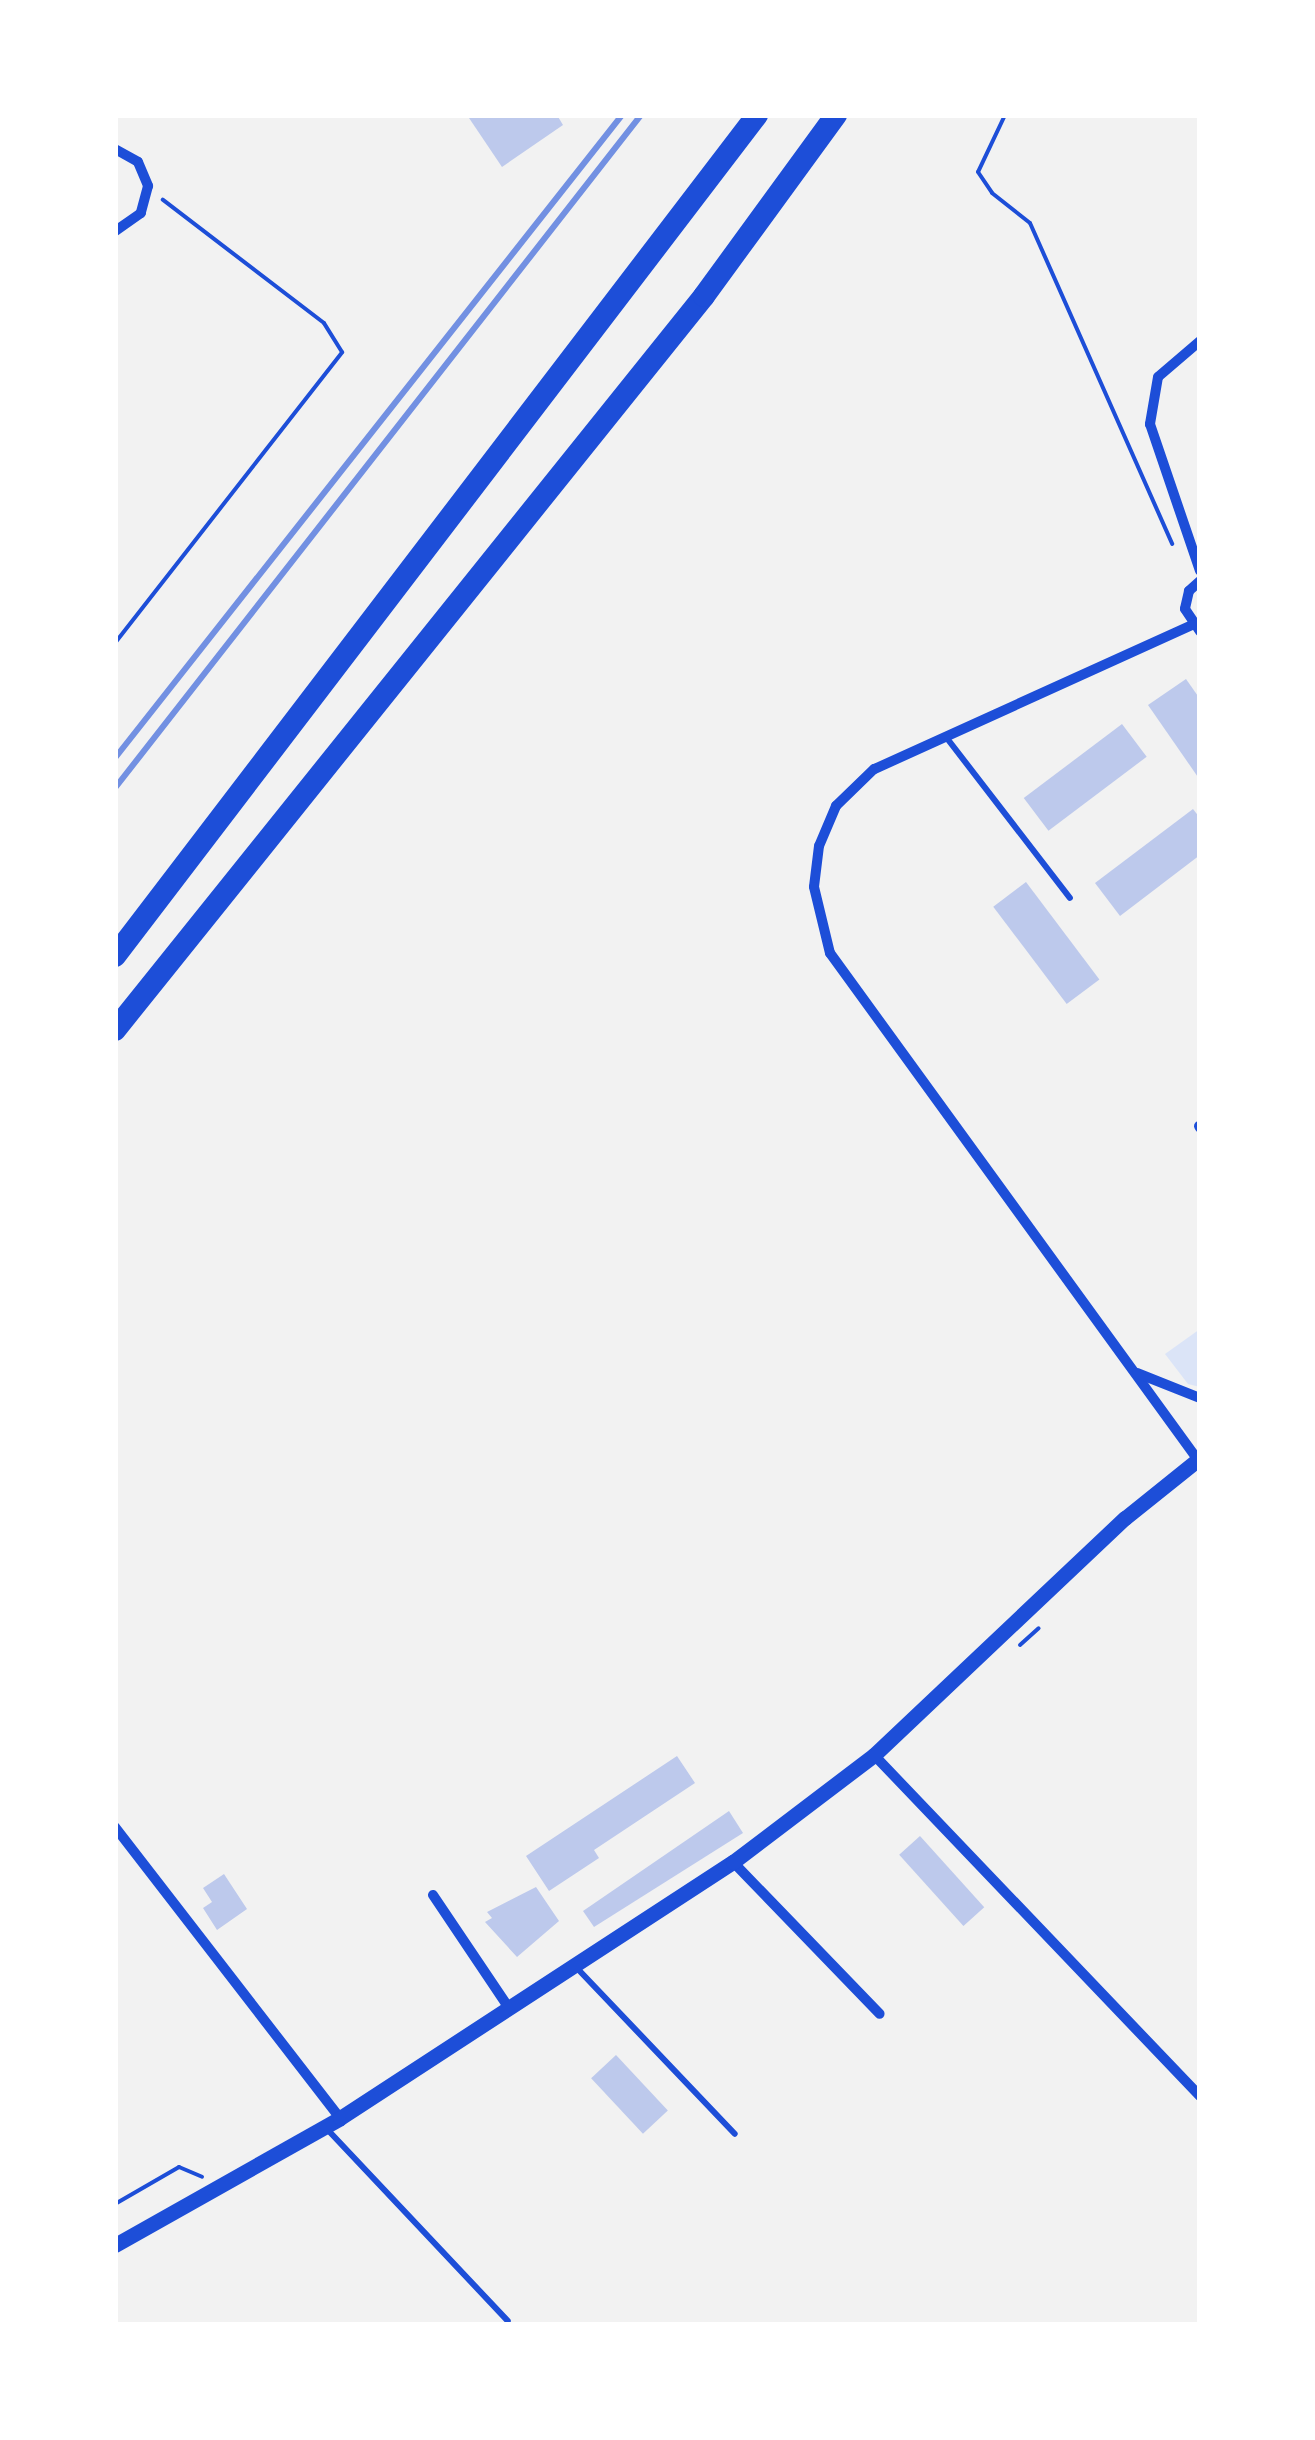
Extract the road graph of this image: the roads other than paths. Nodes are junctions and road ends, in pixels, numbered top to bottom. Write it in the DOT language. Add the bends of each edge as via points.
graph roads {
  1 [pos="758,115"];
  2 [pos="836,115"];
  3 [pos="115,148"];
  4 [pos="115,231"];
  5 [pos="1200,341"];
  6 [pos="1200,571"];
  7 [pos="1200,581"];
  8 [pos="1196,628"];
  9 [pos="945,736"];
  10 [pos="1070,898"];
  11 [pos="115,956"];
  12 [pos="115,1030"];
  13 [pos="1132,1370"];
  14 [pos="1200,1398"];
  15 [pos="1199,1459"];
  16 [pos="874,1755"];
  17 [pos="115,1827"];
  18 [pos="733,1862"];
  19 [pos="434,1895"];
  20 [pos="572,1962"];
  21 [pos="508,2005"];
  22 [pos="880,2014"];
  23 [pos="1200,2096"];
  24 [pos="332,2122"];
  25 [pos="735,2134"];
  26 [pos="115,2245"];
  27 [pos="508,2320"];
  1 -- 11 [label="highway"];
  2 -- 12 [label="highway" via="704,296"];
  3 -- 4 [label="street" via="138,162 148,186 141,213"];
  5 -- 6 [label="street" via="1158,377 1150,424"];
  7 -- 8 [label="street" via="1185,600"];
  8 -- 9 [label="street"];
  9 -- 10 [label="lane"];
  9 -- 13 [label="street" via="874,769 836,806 815,866 819,927 830,953"];
  13 -- 14 [label="street"];
  13 -- 15 [label="street"];
  15 -- 16 [label="street" via="1125,1518"];
  16 -- 18 [label="street"];
  16 -- 23 [label="street"];
  17 -- 24 [label="street"];
  18 -- 20 [label="street"];
  18 -- 22 [label="street"];
  19 -- 21 [label="street"];
  20 -- 21 [label="street"];
  20 -- 25 [label="lane" via="603,2002"];
  21 -- 24 [label="street"];
  24 -- 26 [label="street"];
  24 -- 27 [label="lane"];
}
